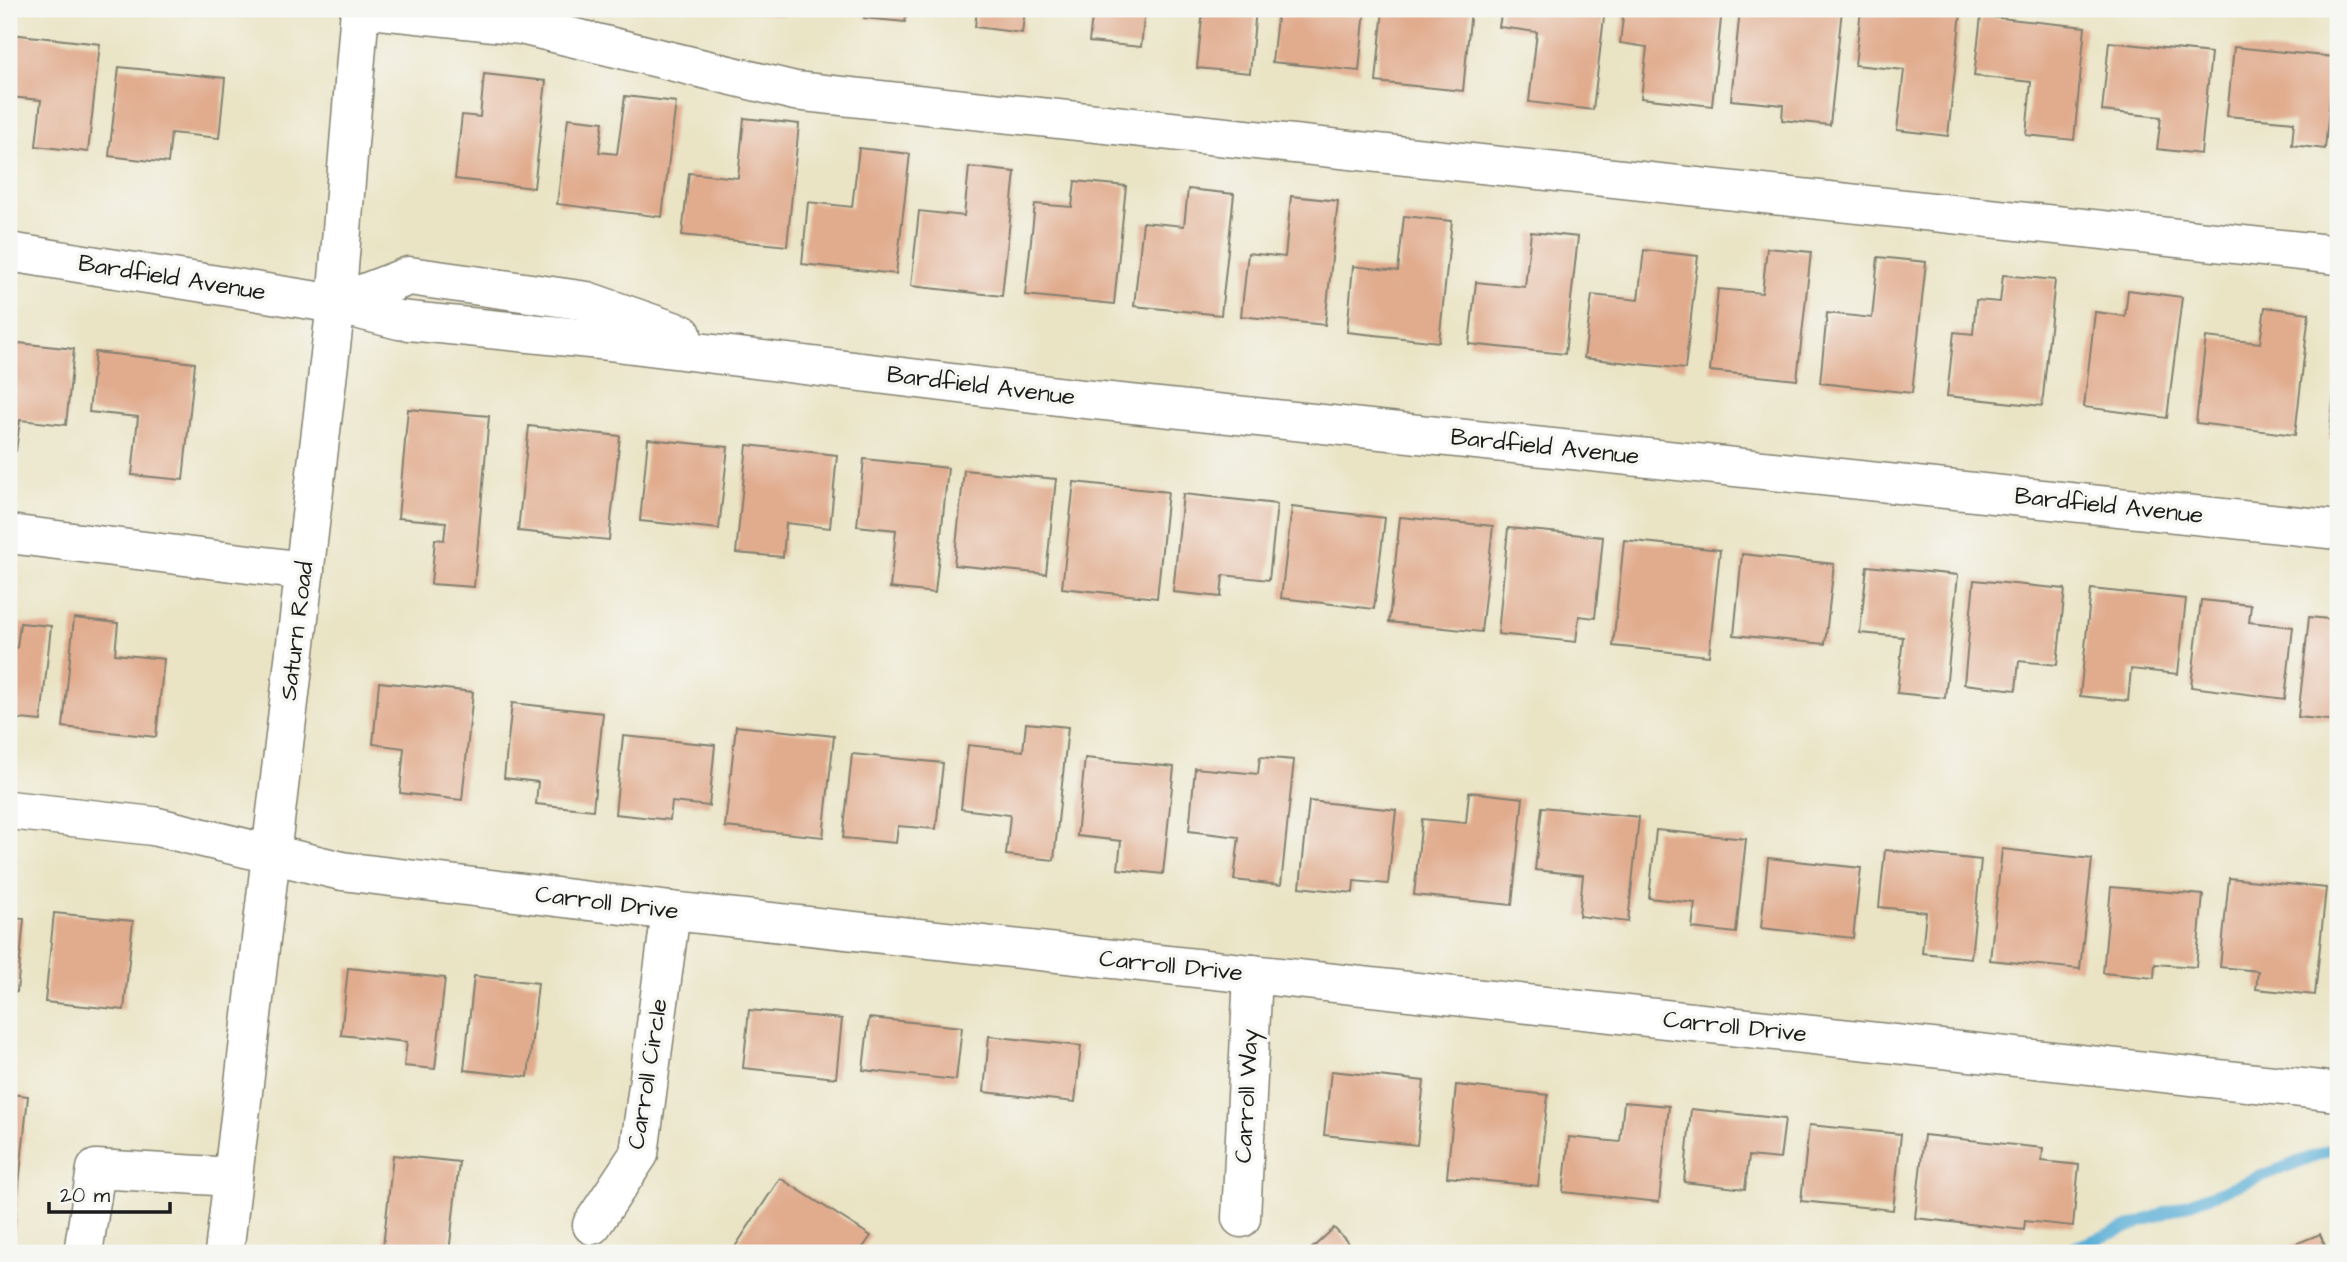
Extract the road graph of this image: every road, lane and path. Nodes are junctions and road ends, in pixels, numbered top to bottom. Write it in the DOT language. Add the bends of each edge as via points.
graph roads {
  1 [pos="360,9"];
  2 [pos="370,9"];
  3 [pos="9,252"];
  4 [pos="2338,255"];
  5 [pos="336,304"];
  6 [pos="2338,530"];
  7 [pos="9,534"];
  8 [pos="304,571"];
  9 [pos="9,810"];
  10 [pos="270,856"];
  11 [pos="671,911"];
  12 [pos="1253,974"];
  13 [pos="2338,1092"];
  14 [pos="233,1177"];
  15 [pos="1241,1218"];
  16 [pos="592,1224"];
  17 [pos="83,1253"];
  18 [pos="224,1253"];
  1 -- 5 [label="street, Saturn Road"];
  2 -- 4 [label="street" via="522,25 795,92"];
  3 -- 5 [label="street, Bardfield Avenue"];
  5 -- 6 [label="street, Bardfield Avenue" via="399,320 1074,398"];
  5 -- 8 [label="street, Saturn Road"];
  7 -- 8 [label="street"];
  8 -- 10 [label="street, Saturn Road"];
  9 -- 10 [label="street, Carroll Drive" via="153,826"];
  10 -- 11 [label="street, Carroll Drive" via="342,871"];
  10 -- 14 [label="street, Saturn Road"];
  11 -- 12 [label="street, Carroll Drive"];
  11 -- 16 [label="street, Carroll Circle" via="639,1154"];
  12 -- 13 [label="street, Carroll Drive"];
  12 -- 15 [label="street, Carroll Way"];
  14 -- 17 [label="street" via="96,1169"];
  14 -- 18 [label="street, Saturn Road"];
}
